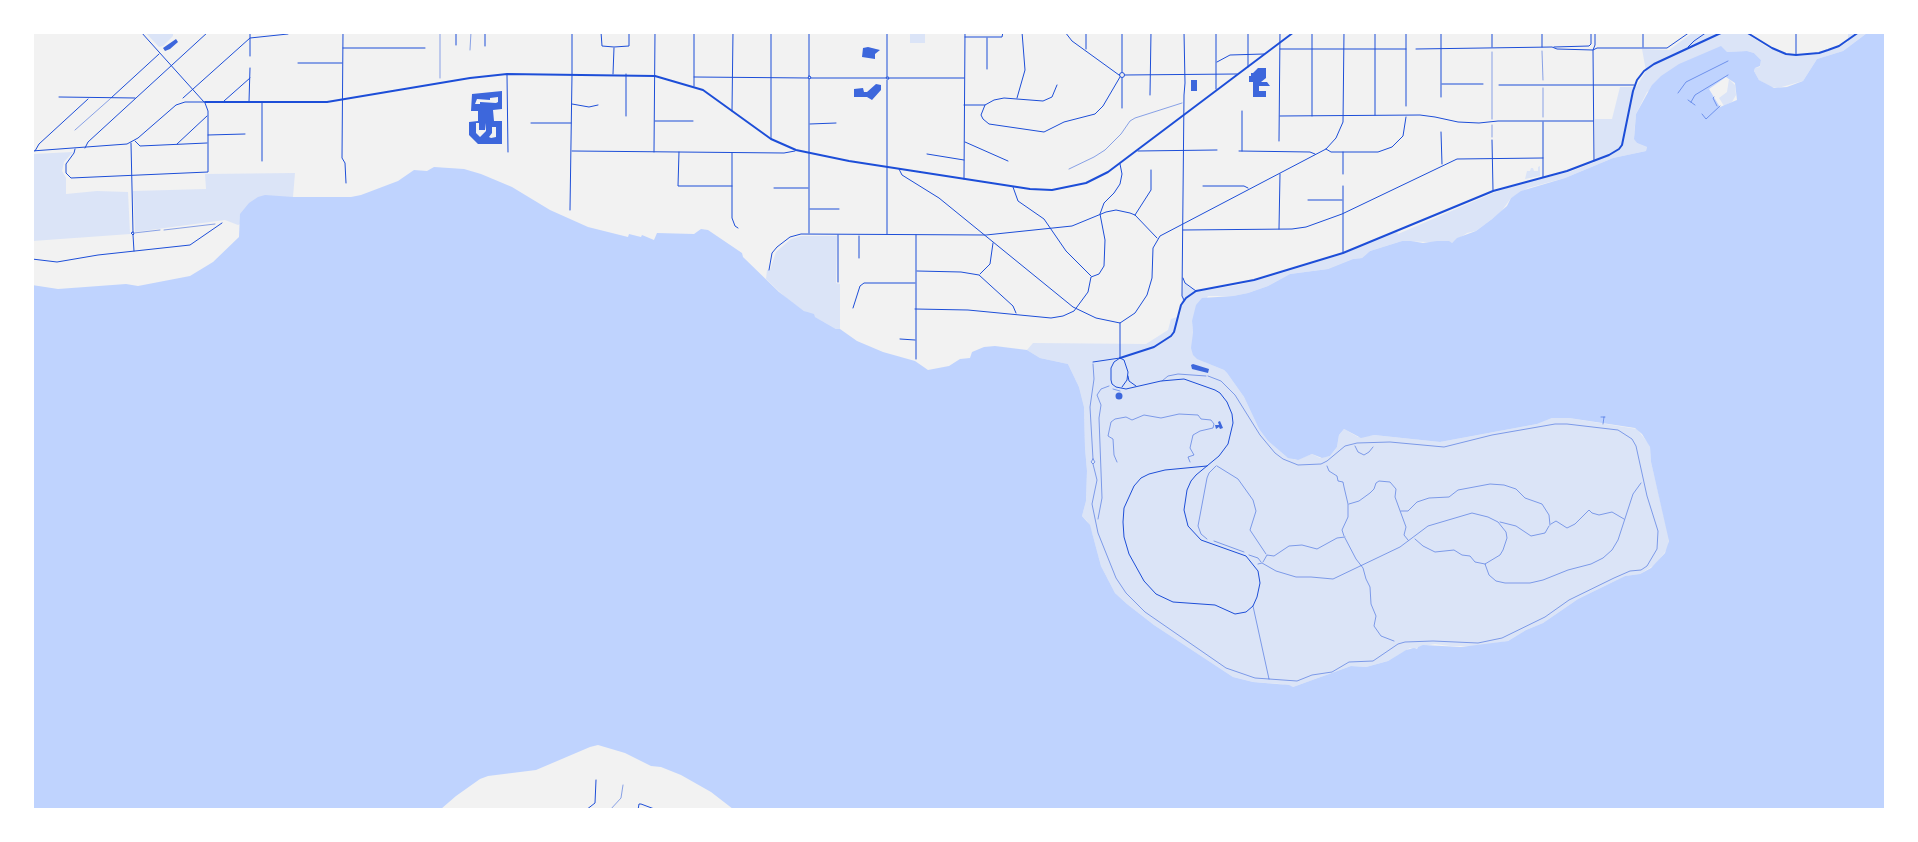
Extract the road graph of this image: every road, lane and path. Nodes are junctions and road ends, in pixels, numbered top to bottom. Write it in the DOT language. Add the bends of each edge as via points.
graph roads {
  1 [pos="141,32"];
  2 [pos="208,32"];
  3 [pos="250,32"];
  4 [pos="343,32"];
  5 [pos="440,32"];
  6 [pos="456,32"];
  7 [pos="471,32"];
  8 [pos="485,32"];
  9 [pos="572,32"];
  10 [pos="601,32"];
  11 [pos="629,32"];
  12 [pos="655,32"];
  13 [pos="694,32"];
  14 [pos="733,32"];
  15 [pos="771,32"];
  16 [pos="809,32"];
  17 [pos="887,32"];
  18 [pos="965,32"];
  19 [pos="1003,32"];
  20 [pos="1022,32"];
  21 [pos="1065,32"];
  22 [pos="1086,32"];
  23 [pos="1122,32"];
  24 [pos="1151,32"];
  25 [pos="1184,32"];
  26 [pos="1216,32"];
  27 [pos="1248,32"];
  28 [pos="1280,32"];
  29 [pos="1294,32"];
  30 [pos="1312,32"];
  31 [pos="1344,32"];
  32 [pos="1375,32"];
  33 [pos="1406,32"];
  34 [pos="1441,32"];
  35 [pos="1492,32"];
  36 [pos="1542,32"];
  37 [pos="1591,32"];
  38 [pos="1595,32"];
  39 [pos="1643,32"];
  40 [pos="1690,32"];
  41 [pos="1707,32"];
  42 [pos="1723,32"];
  43 [pos="1746,32"];
  44 [pos="1796,32"];
  45 [pos="1859,32"];
  46 [pos="288,34"];
  47 [pos="965,37"];
  48 [pos="987,37"];
  49 [pos="250,38"];
  50 [pos="1280,43"];
  51 [pos="456,45"];
  52 [pos="485,46"];
  53 [pos="614,47"];
  54 [pos="1552,47"];
  55 [pos="343,48"];
  56 [pos="425,48"];
  57 [pos="1375,48"];
  58 [pos="1441,48"];
  59 [pos="1643,48"];
  60 [pos="1280,49"];
  61 [pos="1312,49"];
  62 [pos="1344,49"];
  63 [pos="1406,49"];
  64 [pos="1416,49"];
  65 [pos="1492,49"];
  66 [pos="1542,49"];
  67 [pos="1688,49"];
  68 [pos="470,50"];
  69 [pos="1593,50"];
  70 [pos="1086,51"];
  71 [pos="160,53"];
  72 [pos="1248,54"];
  73 [pos="1266,54"];
  74 [pos="1796,55"];
  75 [pos="250,56"];
  76 [pos="1728,61"];
  77 [pos="1216,62"];
  78 [pos="298,63"];
  79 [pos="342,63"];
  80 [pos="171,66"];
  81 [pos="1248,67"];
  82 [pos="250,68"];
  83 [pos="987,69"];
  84 [pos="1122,72"];
  85 [pos="507,74"];
  86 [pos="572,74"];
  87 [pos="614,74"];
  88 [pos="626,74"];
  89 [pos="1184,74"];
  90 [pos="1216,74"];
  91 [pos="1237,74"];
  92 [pos="1119,75"];
  93 [pos="1125,75"];
  94 [pos="1150,75"];
  95 [pos="1728,75"];
  96 [pos="655,76"];
  97 [pos="694,77"];
  98 [pos="732,77"];
  99 [pos="250,78"];
  100 [pos="771,78"];
  101 [pos="809,78"];
  102 [pos="887,78"];
  103 [pos="965,78"];
  104 [pos="1121,78"];
  105 [pos="440,80"];
  106 [pos="1543,82"];
  107 [pos="1441,84"];
  108 [pos="1482,84"];
  109 [pos="1593,84"];
  110 [pos="1057,85"];
  111 [pos="1492,85"];
  112 [pos="1498,85"];
  113 [pos="1635,85"];
  114 [pos="694,86"];
  115 [pos="1543,87"];
  116 [pos="192,90"];
  117 [pos="1216,90"];
  118 [pos="1676,91"];
  119 [pos="1150,95"];
  120 [pos="59,97"];
  121 [pos="1714,97"];
  122 [pos="89,98"];
  123 [pos="111,98"];
  124 [pos="136,98"];
  125 [pos="183,98"];
  126 [pos="1441,98"];
  127 [pos="1017,99"];
  128 [pos="342,100"];
  129 [pos="1688,100"];
  130 [pos="205,102"];
  131 [pos="223,102"];
  132 [pos="249,102"];
  133 [pos="262,102"];
  134 [pos="1184,102"];
  135 [pos="1691,102"];
  136 [pos="572,104"];
  137 [pos="598,105"];
  138 [pos="964,105"];
  139 [pos="985,105"];
  140 [pos="1695,105"];
  141 [pos="1406,106"];
  142 [pos="1122,108"];
  143 [pos="732,111"];
  144 [pos="1242,111"];
  145 [pos="1702,114"];
  146 [pos="1183,115"];
  147 [pos="208,116"];
  148 [pos="626,116"];
  149 [pos="1280,116"];
  150 [pos="1312,116"];
  151 [pos="1343,116"];
  152 [pos="1375,116"];
  153 [pos="1406,116"];
  154 [pos="1492,120"];
  155 [pos="1543,120"];
  156 [pos="655,121"];
  157 [pos="693,121"];
  158 [pos="1593,121"];
  159 [pos="532,123"];
  160 [pos="572,123"];
  161 [pos="836,123"];
  162 [pos="809,124"];
  163 [pos="1492,124"];
  164 [pos="75,130"];
  165 [pos="1441,132"];
  166 [pos="245,134"];
  167 [pos="208,135"];
  168 [pos="771,139"];
  169 [pos="1279,140"];
  170 [pos="1492,140"];
  171 [pos="135,141"];
  172 [pos="964,142"];
  173 [pos="130,143"];
  174 [pos="208,143"];
  175 [pos="177,144"];
  176 [pos="85,148"];
  177 [pos="75,149"];
  178 [pos="1326,149"];
  179 [pos="796,150"];
  180 [pos="1183,150"];
  181 [pos="1217,150"];
  182 [pos="34,151"];
  183 [pos="572,151"];
  184 [pos="1137,151"];
  185 [pos="1239,151"];
  186 [pos="1242,151"];
  187 [pos="508,152"];
  188 [pos="654,152"];
  189 [pos="678,152"];
  190 [pos="1343,152"];
  191 [pos="732,153"];
  192 [pos="809,154"];
  193 [pos="927,154"];
  194 [pos="1315,154"];
  195 [pos="1492,158"];
  196 [pos="1542,158"];
  197 [pos="964,160"];
  198 [pos="262,161"];
  199 [pos="1008,161"];
  200 [pos="1594,161"];
  201 [pos="1120,163"];
  202 [pos="1442,165"];
  203 [pos="887,166"];
  204 [pos="899,168"];
  205 [pos="1069,169"];
  206 [pos="1151,170"];
  207 [pos="1280,173"];
  208 [pos="1343,174"];
  209 [pos="131,175"];
  210 [pos="1543,177"];
  211 [pos="964,179"];
  212 [pos="346,183"];
  213 [pos="732,186"];
  214 [pos="1013,186"];
  215 [pos="1203,186"];
  216 [pos="1343,186"];
  217 [pos="774,188"];
  218 [pos="809,188"];
  219 [pos="1249,189"];
  220 [pos="1493,191"];
  221 [pos="1308,200"];
  222 [pos="1342,200"];
  223 [pos="809,209"];
  224 [pos="839,209"];
  225 [pos="570,210"];
  226 [pos="1100,214"];
  227 [pos="1342,214"];
  228 [pos="1135,215"];
  229 [pos="222,223"];
  230 [pos="1182,223"];
  231 [pos="219,225"];
  232 [pos="738,228"];
  233 [pos="1050,228"];
  234 [pos="1279,229"];
  235 [pos="160,230"];
  236 [pos="1182,230"];
  237 [pos="133,233"];
  238 [pos="809,234"];
  239 [pos="838,234"];
  240 [pos="887,234"];
  241 [pos="916,234"];
  242 [pos="859,235"];
  243 [pos="986,235"];
  244 [pos="1157,238"];
  245 [pos="994,242"];
  246 [pos="134,251"];
  247 [pos="1342,253"];
  248 [pos="858,258"];
  249 [pos="32,259"];
  250 [pos="768,270"];
  251 [pos="916,271"];
  252 [pos="979,275"];
  253 [pos="1182,275"];
  254 [pos="1091,277"];
  255 [pos="838,282"];
  256 [pos="916,283"];
  257 [pos="1196,291"];
  258 [pos="1184,300"];
  259 [pos="853,308"];
  260 [pos="1076,308"];
  261 [pos="916,309"];
  262 [pos="1016,314"];
  263 [pos="1120,323"];
  264 [pos="900,340"];
  265 [pos="916,340"];
  266 [pos="1120,358"];
  267 [pos="916,359"];
  268 [pos="1093,362"];
  269 [pos="1128,376"];
  270 [pos="1161,381"];
  271 [pos="1111,386"];
  272 [pos="1137,386"];
  273 [pos="1122,388"];
  274 [pos="1603,417"];
  275 [pos="1602,426"];
  276 [pos="1373,442"];
  277 [pos="1355,443"];
  278 [pos="1093,459"];
  279 [pos="1117,462"];
  280 [pos="1190,462"];
  281 [pos="1327,462"];
  282 [pos="1093,464"];
  283 [pos="1214,465"];
  284 [pos="1207,466"];
  285 [pos="1216,466"];
  286 [pos="1644,482"];
  287 [pos="1348,504"];
  288 [pos="1401,511"];
  289 [pos="1624,520"];
  290 [pos="1498,522"];
  291 [pos="1550,524"];
  292 [pos="1096,525"];
  293 [pos="1345,537"];
  294 [pos="1414,538"];
  295 [pos="1409,541"];
  296 [pos="1267,555"];
  297 [pos="1262,563"];
  298 [pos="1254,564"];
  299 [pos="1485,564"];
  300 [pos="1361,565"];
  301 [pos="1253,606"];
  302 [pos="1398,644"];
  303 [pos="1269,679"];
  304 [pos="596,780"];
  305 [pos="623,784"];
  306 [pos="586,810"];
  307 [pos="610,810"];
  308 [pos="638,810"];
  309 [pos="656,810"];
  1 -- 71 [label="street"];
  2 -- 80 [label="street"];
  3 -- 49 [label="street"];
  4 -- 55 [label="street"];
  5 -- 105 [label="path"];
  6 -- 51 [label="street"];
  7 -- 68 [label="path"];
  8 -- 52 [label="street"];
  9 -- 86 [label="street"];
  10 -- 53 [label="street" via="602,46"];
  11 -- 53 [label="street" via="629,46"];
  12 -- 96 [label="street"];
  13 -- 97 [label="street"];
  14 -- 98 [label="street"];
  15 -- 100 [label="street"];
  16 -- 101 [label="street"];
  17 -- 102 [label="street"];
  18 -- 47 [label="street"];
  19 -- 48 [label="street" via="1002,37"];
  20 -- 127 [label="street" via="1025,70"];
  21 -- 70 [label="street"];
  22 -- 70 [label="street"];
  23 -- 84 [label="street"];
  24 -- 94 [label="street"];
  25 -- 89 [label="street"];
  26 -- 77 [label="street"];
  27 -- 72 [label="street"];
  28 -- 50 [label="street"];
  29 -- 50 [label="main road"];
  30 -- 61 [label="street"];
  31 -- 62 [label="street"];
  32 -- 57 [label="street"];
  33 -- 63 [label="street"];
  34 -- 58 [label="street"];
  35 -- 65 [label="street"];
  36 -- 66 [label="street"];
  37 -- 54 [label="street" via="1589,46"];
  38 -- 69 [label="street"];
  39 -- 59 [label="street"];
  40 -- 59 [label="street" via="1669,47"];
  41 -- 67 [label="street"];
  42 -- 67 [label="main road"];
  43 -- 74 [label="main road" via="1772,48"];
  44 -- 74 [label="street"];
  45 -- 74 [label="main road" via="1839,46 1818,53"];
  46 -- 49 [label="street"];
  47 -- 48 [label="street"];
  47 -- 103 [label="street"];
  48 -- 83 [label="street"];
  49 -- 75 [label="street"];
  49 -- 116 [label="street"];
  50 -- 60 [label="street"];
  50 -- 73 [label="main road"];
  53 -- 87 [label="street"];
  54 -- 66 [label="street"];
  54 -- 69 [label="street"];
  55 -- 56 [label="street"];
  55 -- 79 [label="street"];
  57 -- 62 [label="street"];
  57 -- 63 [label="street"];
  57 -- 152 [label="street"];
  58 -- 64 [label="street"];
  58 -- 65 [label="street"];
  58 -- 107 [label="street"];
  59 -- 69 [label="street"];
  60 -- 61 [label="street"];
  60 -- 149 [label="street"];
  61 -- 62 [label="street"];
  61 -- 150 [label="street"];
  62 -- 151 [label="street"];
  63 -- 141 [label="street"];
  65 -- 66 [label="street"];
  65 -- 111 [label="path"];
  66 -- 106 [label="path"];
  67 -- 113 [label="main road" via="1648,67"];
  69 -- 109 [label="street"];
  70 -- 92 [label="street"];
  71 -- 80 [label="street"];
  71 -- 123 [label="street"];
  72 -- 73 [label="street"];
  72 -- 77 [label="street" via="1230,55"];
  72 -- 81 [label="street"];
  73 -- 81 [label="main road"];
  76 -- 118 [label="path" via="1686,82 1679,94"];
  77 -- 90 [label="street"];
  78 -- 79 [label="street"];
  79 -- 128 [label="street"];
  80 -- 116 [label="street"];
  80 -- 124 [label="street"];
  81 -- 91 [label="main road"];
  82 -- 99 [label="street"];
  84 -- 92 [label="street"];
  84 -- 93 [label="street"];
  85 -- 86 [label="main road"];
  85 -- 128 [label="main road"];
  85 -- 187 [label="street"];
  86 -- 87 [label="main road"];
  86 -- 136 [label="street"];
  87 -- 88 [label="main road"];
  88 -- 96 [label="main road"];
  88 -- 148 [label="street"];
  89 -- 90 [label="street"];
  89 -- 94 [label="street"];
  89 -- 134 [label="street"];
  90 -- 91 [label="street"];
  90 -- 117 [label="street"];
  91 -- 117 [label="main road"];
  92 -- 104 [label="street"];
  93 -- 94 [label="street"];
  93 -- 104 [label="street"];
  94 -- 119 [label="street"];
  95 -- 135 [label="path" via="1695,95"];
  96 -- 114 [label="main road"];
  96 -- 156 [label="street"];
  97 -- 98 [label="street"];
  97 -- 114 [label="street"];
  98 -- 100 [label="street"];
  98 -- 143 [label="street"];
  99 -- 131 [label="street"];
  99 -- 132 [label="street"];
  100 -- 101 [label="street"];
  100 -- 168 [label="street"];
  101 -- 102 [label="street"];
  101 -- 162 [label="street"];
  102 -- 103 [label="street"];
  102 -- 203 [label="street"];
  103 -- 138 [label="street"];
  104 -- 139 [label="street" via="1096,114 1064,122 1044,132 990,124 983,119 982,108"];
  104 -- 142 [label="street"];
  107 -- 108 [label="street"];
  107 -- 126 [label="street"];
  109 -- 112 [label="street"];
  109 -- 113 [label="street"];
  109 -- 158 [label="street"];
  110 -- 127 [label="street" via="1048,100"];
  111 -- 112 [label="path"];
  111 -- 154 [label="path"];
  113 -- 200 [label="main road" via="1621,147"];
  114 -- 143 [label="main road"];
  115 -- 155 [label="path"];
  116 -- 125 [label="street"];
  116 -- 130 [label="street"];
  117 -- 146 [label="main road"];
  120 -- 122 [label="street"];
  121 -- 145 [label="path" via="1718,106 1706,119"];
  122 -- 123 [label="street"];
  122 -- 182 [label="street"];
  123 -- 124 [label="street"];
  123 -- 164 [label="street"];
  124 -- 176 [label="street"];
  127 -- 139 [label="street" via="999,98"];
  128 -- 133 [label="main road"];
  128 -- 212 [label="street" via="342,158"];
  129 -- 135 [label="path"];
  130 -- 131 [label="main road"];
  130 -- 147 [label="street"];
  130 -- 171 [label="street" via="185,102 174,106"];
  131 -- 132 [label="main road"];
  132 -- 133 [label="main road"];
  133 -- 198 [label="street"];
  134 -- 146 [label="street"];
  134 -- 205 [label="street" via="1135,118 1105,150"];
  135 -- 140 [label="path"];
  136 -- 137 [label="street"];
  136 -- 160 [label="street"];
  138 -- 139 [label="street"];
  138 -- 172 [label="street"];
  143 -- 168 [label="main road"];
  144 -- 186 [label="street"];
  146 -- 180 [label="street"];
  146 -- 184 [label="main road"];
  147 -- 167 [label="street"];
  147 -- 175 [label="street"];
  149 -- 150 [label="street"];
  149 -- 169 [label="street"];
  150 -- 151 [label="street"];
  151 -- 152 [label="street"];
  151 -- 178 [label="street" via="1340,132"];
  152 -- 153 [label="street"];
  153 -- 155 [label="street" via="1468,123"];
  153 -- 190 [label="street" via="1403,136 1392,147 1378,152"];
  155 -- 158 [label="street"];
  155 -- 196 [label="street"];
  156 -- 157 [label="street"];
  156 -- 188 [label="street"];
  158 -- 200 [label="street"];
  159 -- 160 [label="street"];
  160 -- 183 [label="street"];
  161 -- 162 [label="street"];
  162 -- 192 [label="street"];
  163 -- 170 [label="path"];
  165 -- 202 [label="street"];
  166 -- 167 [label="street"];
  167 -- 174 [label="street"];
  168 -- 179 [label="main road"];
  170 -- 195 [label="street"];
  171 -- 173 [label="street"];
  171 -- 175 [label="street" via="140,146"];
  172 -- 197 [label="street"];
  172 -- 199 [label="street"];
  173 -- 176 [label="street"];
  173 -- 209 [label="street"];
  174 -- 175 [label="street"];
  174 -- 209 [label="street" via="208,172"];
  176 -- 177 [label="street"];
  177 -- 182 [label="street"];
  177 -- 209 [label="street" via="65,170 71,178"];
  178 -- 190 [label="street"];
  178 -- 194 [label="street"];
  179 -- 191 [label="street"];
  179 -- 192 [label="main road"];
  180 -- 181 [label="street"];
  180 -- 184 [label="street"];
  180 -- 230 [label="street"];
  183 -- 188 [label="street"];
  183 -- 225 [label="street"];
  184 -- 201 [label="main road"];
  185 -- 186 [label="street"];
  186 -- 194 [label="street"];
  188 -- 189 [label="street"];
  189 -- 191 [label="street"];
  189 -- 213 [label="street" via="678,186"];
  190 -- 208 [label="street"];
  191 -- 213 [label="street"];
  192 -- 203 [label="main road"];
  192 -- 218 [label="street"];
  193 -- 197 [label="street"];
  194 -- 207 [label="street"];
  195 -- 196 [label="street"];
  195 -- 202 [label="street" via="1457,159"];
  195 -- 220 [label="street"];
  196 -- 210 [label="street"];
  197 -- 211 [label="street"];
  200 -- 210 [label="main road"];
  201 -- 214 [label="main road" via="1095,179 1065,188 1040,190"];
  201 -- 226 [label="street" via="1120,184 1102,206"];
  202 -- 227 [label="street"];
  203 -- 204 [label="main road"];
  203 -- 240 [label="street"];
  204 -- 211 [label="main road"];
  204 -- 243 [label="street" via="902,175 939,198"];
  206 -- 228 [label="street" via="1150,191"];
  207 -- 219 [label="street"];
  207 -- 234 [label="street"];
  209 -- 237 [label="street"];
  210 -- 220 [label="main road"];
  211 -- 214 [label="main road"];
  213 -- 232 [label="street" via="732,218"];
  214 -- 233 [label="street" via="1018,201 1041,216"];
  215 -- 219 [label="street" via="1244,186"];
  216 -- 222 [label="street"];
  217 -- 218 [label="street"];
  218 -- 223 [label="street"];
  219 -- 230 [label="street"];
  220 -- 247 [label="main road"];
  221 -- 222 [label="street"];
  222 -- 227 [label="street"];
  223 -- 224 [label="street"];
  223 -- 238 [label="street"];
  226 -- 228 [label="street" via="1116,210"];
  226 -- 233 [label="street" via="1072,226"];
  226 -- 254 [label="street" via="1105,261 1101,272"];
  227 -- 234 [label="street" via="1306,227"];
  227 -- 247 [label="street"];
  228 -- 244 [label="street"];
  229 -- 231 [label="street"];
  230 -- 236 [label="street"];
  230 -- 244 [label="street"];
  231 -- 235 [label="path"];
  231 -- 246 [label="street" via="193,244"];
  233 -- 243 [label="street"];
  233 -- 254 [label="street"];
  234 -- 236 [label="street"];
  235 -- 237 [label="street"];
  236 -- 253 [label="street"];
  237 -- 246 [label="street"];
  238 -- 239 [label="street"];
  238 -- 250 [label="street" via="794,236 780,244 772,253"];
  239 -- 242 [label="street"];
  239 -- 255 [label="street"];
  240 -- 241 [label="street"];
  240 -- 242 [label="street"];
  241 -- 243 [label="street"];
  241 -- 251 [label="street"];
  242 -- 248 [label="street"];
  243 -- 245 [label="street"];
  244 -- 263 [label="street" via="1147,295 1135,313"];
  245 -- 252 [label="street" via="990,264"];
  245 -- 260 [label="street"];
  246 -- 249 [label="street" via="57,262"];
  247 -- 257 [label="main road" via="1254,280"];
  251 -- 252 [label="street"];
  251 -- 256 [label="street"];
  252 -- 262 [label="street" via="1013,306"];
  253 -- 257 [label="street" via="1185,283"];
  253 -- 258 [label="street"];
  254 -- 260 [label="street" via="1088,292"];
  256 -- 259 [label="street" via="867,282 858,291"];
  256 -- 261 [label="street"];
  257 -- 258 [label="main road"];
  258 -- 266 [label="main road" via="1171,336 1154,347"];
  260 -- 262 [label="street" via="1051,318"];
  260 -- 263 [label="street" via="1096,318"];
  261 -- 262 [label="street"];
  261 -- 265 [label="street"];
  263 -- 266 [label="street"];
  264 -- 265 [label="street"];
  265 -- 267 [label="street"];
  266 -- 268 [label="street"];
  266 -- 269 [label="street" via="1124,360"];
  266 -- 273 [label="street" via="1111,368 1111,380 1114,386"];
  268 -- 278 [label="street" via="1090,407"];
  269 -- 272 [label="street"];
  269 -- 273 [label="street"];
  270 -- 272 [label="street"];
  270 -- 281 [label="street" via="1168,376 1187,374 1219,379 1235,395 1268,446 1283,459 1298,466"];
  270 -- 284 [label="street" via="1187,380 1215,390 1227,402 1233,419 1232,434 1223,453"];
  271 -- 292 [label="path" via="1101,389 1098,395 1102,405 1099,418 1102,498"];
  272 -- 273 [label="street"];
  274 -- 275 [label="path"];
  276 -- 277 [label="street"];
  276 -- 277 [label="path" via="1372,450 1364,455 1358,452"];
  276 -- 286 [label="street" via="1444,447 1556,424 1609,428 1632,439"];
  277 -- 281 [label="street" via="1345,446"];
  278 -- 282 [label="street"];
  278 -- 282 [label="street" via="1090,462"];
  279 -- 280 [label="path" via="1113,439 1108,436 1114,419 1194,414 1211,420 1214,428 1192,436 1190,448 1194,455 1188,457"];
  281 -- 287 [label="path" via="1329,471 1342,482"];
  282 -- 292 [label="street" via="1096,476 1092,504"];
  283 -- 285 [label="path"];
  284 -- 298 [label="street" via="1191,481 1187,490 1184,510 1188,526 1204,542 1238,552"];
  284 -- 301 [label="street" via="1165,470 1141,478 1134,486 1123,514 1129,554 1144,581 1164,599 1215,605 1235,614 1246,612"];
  285 -- 296 [label="path" via="1238,479 1253,500 1256,511 1250,530"];
  285 -- 297 [label="path" via="1207,478 1199,530 1208,540 1254,556"];
  286 -- 289 [label="path" via="1633,494"];
  286 -- 302 [label="street" via="1659,540 1654,556 1641,570 1630,571 1569,600 1545,617 1502,638 1478,643 1416,641"];
  287 -- 288 [label="path" via="1359,501 1374,490 1376,483 1390,482 1396,489 1395,497"];
  287 -- 293 [label="path" via="1348,516 1342,530"];
  288 -- 291 [label="path" via="1408,511 1417,502 1429,498 1449,498 1458,490 1490,484 1504,485 1516,488 1525,498 1542,504"];
  288 -- 295 [label="path" via="1406,527 1404,535"];
  289 -- 291 [label="path" via="1612,512 1599,515 1589,510 1567,528 1556,521"];
  289 -- 299 [label="path" via="1618,540 1603,558 1543,580 1530,583 1496,581 1489,575"];
  290 -- 291 [label="path" via="1516,526 1532,536 1545,533"];
  290 -- 294 [label="path" via="1472,513 1428,526"];
  290 -- 299 [label="path" via="1507,538 1504,550"];
  292 -- 303 [label="street" via="1116,578 1134,603 1226,668 1254,678"];
  293 -- 296 [label="path" via="1317,549 1289,546 1274,556"];
  293 -- 300 [label="path"];
  294 -- 295 [label="path"];
  294 -- 299 [label="path" via="1435,552 1454,550"];
  295 -- 300 [label="path"];
  296 -- 297 [label="path"];
  297 -- 298 [label="path"];
  297 -- 300 [label="path" via="1276,571 1304,578 1333,579"];
  298 -- 301 [label="street" via="1260,583"];
  300 -- 302 [label="path" via="1371,589 1371,604 1376,616 1374,626 1381,636"];
  301 -- 303 [label="street"];
  302 -- 303 [label="street" via="1373,661 1349,662 1332,672 1297,681"];
  304 -- 306 [label="street" via="595,804"];
  305 -- 307 [label="street" via="620,799"];
  308 -- 309 [label="street" via="641,804"];
}
